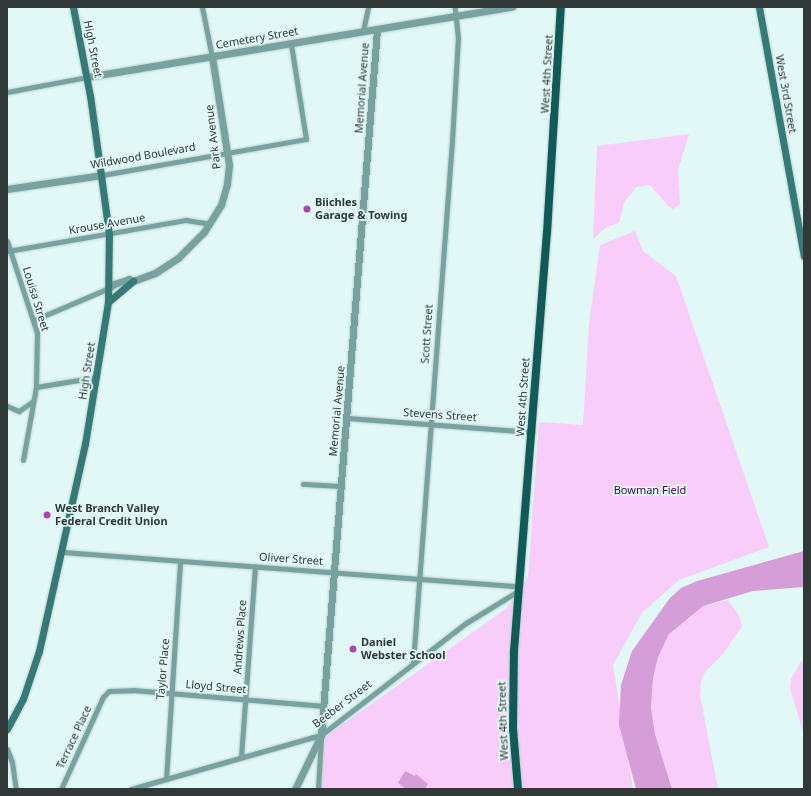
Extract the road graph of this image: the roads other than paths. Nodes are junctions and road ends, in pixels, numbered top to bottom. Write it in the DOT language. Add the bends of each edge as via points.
graph roads {
  1 [pos="73,7"];
  2 [pos="202,7"];
  3 [pos="368,7"];
  4 [pos="455,7"];
  5 [pos="512,7"];
  6 [pos="561,7"];
  7 [pos="759,7"];
  8 [pos="457,16"];
  9 [pos="377,29"];
  10 [pos="363,31"];
  11 [pos="291,44"];
  12 [pos="212,57"];
  13 [pos="87,77"];
  14 [pos="7,92"];
  15 [pos="228,152"];
  16 [pos="102,175"];
  17 [pos="7,188"];
  18 [pos="210,224"];
  19 [pos="109,234"];
  20 [pos="7,241"];
  21 [pos="9,251"];
  22 [pos="804,256"];
  23 [pos="134,281"];
  24 [pos="109,288"];
  25 [pos="108,302"];
  26 [pos="34,320"];
  27 [pos="97,377"];
  28 [pos="36,386"];
  29 [pos="32,401"];
  30 [pos="7,406"];
  31 [pos="347,418"];
  32 [pos="430,424"];
  33 [pos="532,432"];
  34 [pos="23,460"];
  35 [pos="303,484"];
  36 [pos="342,486"];
  37 [pos="62,552"];
  38 [pos="180,561"];
  39 [pos="255,567"];
  40 [pos="334,572"];
  41 [pos="418,579"];
  42 [pos="518,588"];
  43 [pos="413,663"];
  44 [pos="106,693"];
  45 [pos="171,694"];
  46 [pos="245,700"];
  47 [pos="324,706"];
  48 [pos="7,729"];
  49 [pos="321,735"];
  50 [pos="7,749"];
  51 [pos="241,757"];
  52 [pos="166,779"];
  53 [pos="16,789"];
  54 [pos="60,789"];
  55 [pos="130,789"];
  56 [pos="295,789"];
  57 [pos="318,789"];
  58 [pos="518,789"];
  1 -- 13 [label="main road, High Street"];
  2 -- 12 [label="street, Park Avenue"];
  3 -- 10 [label="street, Memorial Avenue"];
  4 -- 8 [label="street, Scott Street"];
  5 -- 8 [label="street, Cemetery Street"];
  6 -- 33 [label="main road, West 4th Street"];
  7 -- 22 [label="main road, West 3rd Street"];
  8 -- 9 [label="street, Cemetery Street"];
  8 -- 32 [label="street, Scott Street" via="446,226"];
  9 -- 10 [label="street, Cemetery Street"];
  9 -- 31 [label="street, Memorial Avenue"];
  10 -- 11 [label="street, Cemetery Street"];
  11 -- 12 [label="street, Cemetery Street"];
  11 -- 15 [label="street, Wildwood Boulevard" via="306,139"];
  12 -- 13 [label="street, Cemetery Street"];
  12 -- 15 [label="street, Park Avenue"];
  13 -- 14 [label="street, Cemetery Street"];
  13 -- 16 [label="main road, High Street"];
  15 -- 16 [label="street, Wildwood Boulevard"];
  15 -- 18 [label="street, Park Avenue" via="226,189"];
  16 -- 17 [label="street, Wildwood Boulevard"];
  16 -- 19 [label="main road, High Street"];
  18 -- 19 [label="street, Krouse Avenue" via="186,220"];
  18 -- 23 [label="street, Park Avenue" via="178,258 155,273"];
  19 -- 21 [label="street, Krouse Avenue"];
  19 -- 24 [label="main road, High Street"];
  20 -- 21 [label="street, Louisa Street"];
  21 -- 26 [label="street, Louisa Street"];
  23 -- 24 [label="street, Park Avenue" via="129,279"];
  23 -- 25 [label="main road"];
  24 -- 25 [label="main road, High Street"];
  24 -- 26 [label="street, Park Avenue"];
  25 -- 27 [label="main road, High Street"];
  26 -- 28 [label="street, Louisa Street" via="38,348"];
  27 -- 28 [label="street"];
  27 -- 37 [label="main road, High Street"];
  28 -- 29 [label="street, Louisa Street"];
  29 -- 30 [label="street" via="19,411"];
  29 -- 34 [label="street, Louisa Street"];
  31 -- 32 [label="street, Stevens Street"];
  31 -- 36 [label="street, Memorial Avenue"];
  32 -- 33 [label="street, Stevens Street"];
  32 -- 41 [label="street, Scott Street"];
  33 -- 42 [label="main road, West 4th Street"];
  35 -- 36 [label="street"];
  36 -- 40 [label="street, Memorial Avenue"];
  37 -- 38 [label="street, Oliver Street"];
  37 -- 48 [label="main road, High Street" via="34,668 23,699"];
  38 -- 39 [label="street, Oliver Street"];
  38 -- 45 [label="street, Taylor Place"];
  39 -- 40 [label="street, Oliver Street"];
  39 -- 46 [label="street, Andrews Place"];
  40 -- 41 [label="street, Oliver Street"];
  40 -- 47 [label="street, Memorial Avenue"];
  41 -- 42 [label="street, Oliver Street"];
  41 -- 43 [label="street, Scott Street"];
  42 -- 43 [label="street, Beeber Street"];
  42 -- 58 [label="main road, West 4th Street" via="512,694"];
  43 -- 49 [label="street, Beeber Street"];
  44 -- 45 [label="street, Lloyd Street" via="120,690"];
  44 -- 54 [label="street, Terrace Place"];
  45 -- 46 [label="street, Lloyd Street"];
  45 -- 52 [label="street, Taylor Place"];
  46 -- 47 [label="street, Lloyd Street"];
  46 -- 51 [label="street, Andrews Place"];
  47 -- 49 [label="street, Memorial Avenue"];
  49 -- 51 [label="street, Beeber Street"];
  49 -- 56 [label="street, Memorial Avenue"];
  49 -- 57 [label="street"];
  50 -- 53 [label="street" via="12,762"];
  51 -- 52 [label="street, Beeber Street"];
  52 -- 55 [label="street, Beeber Street"];
}
